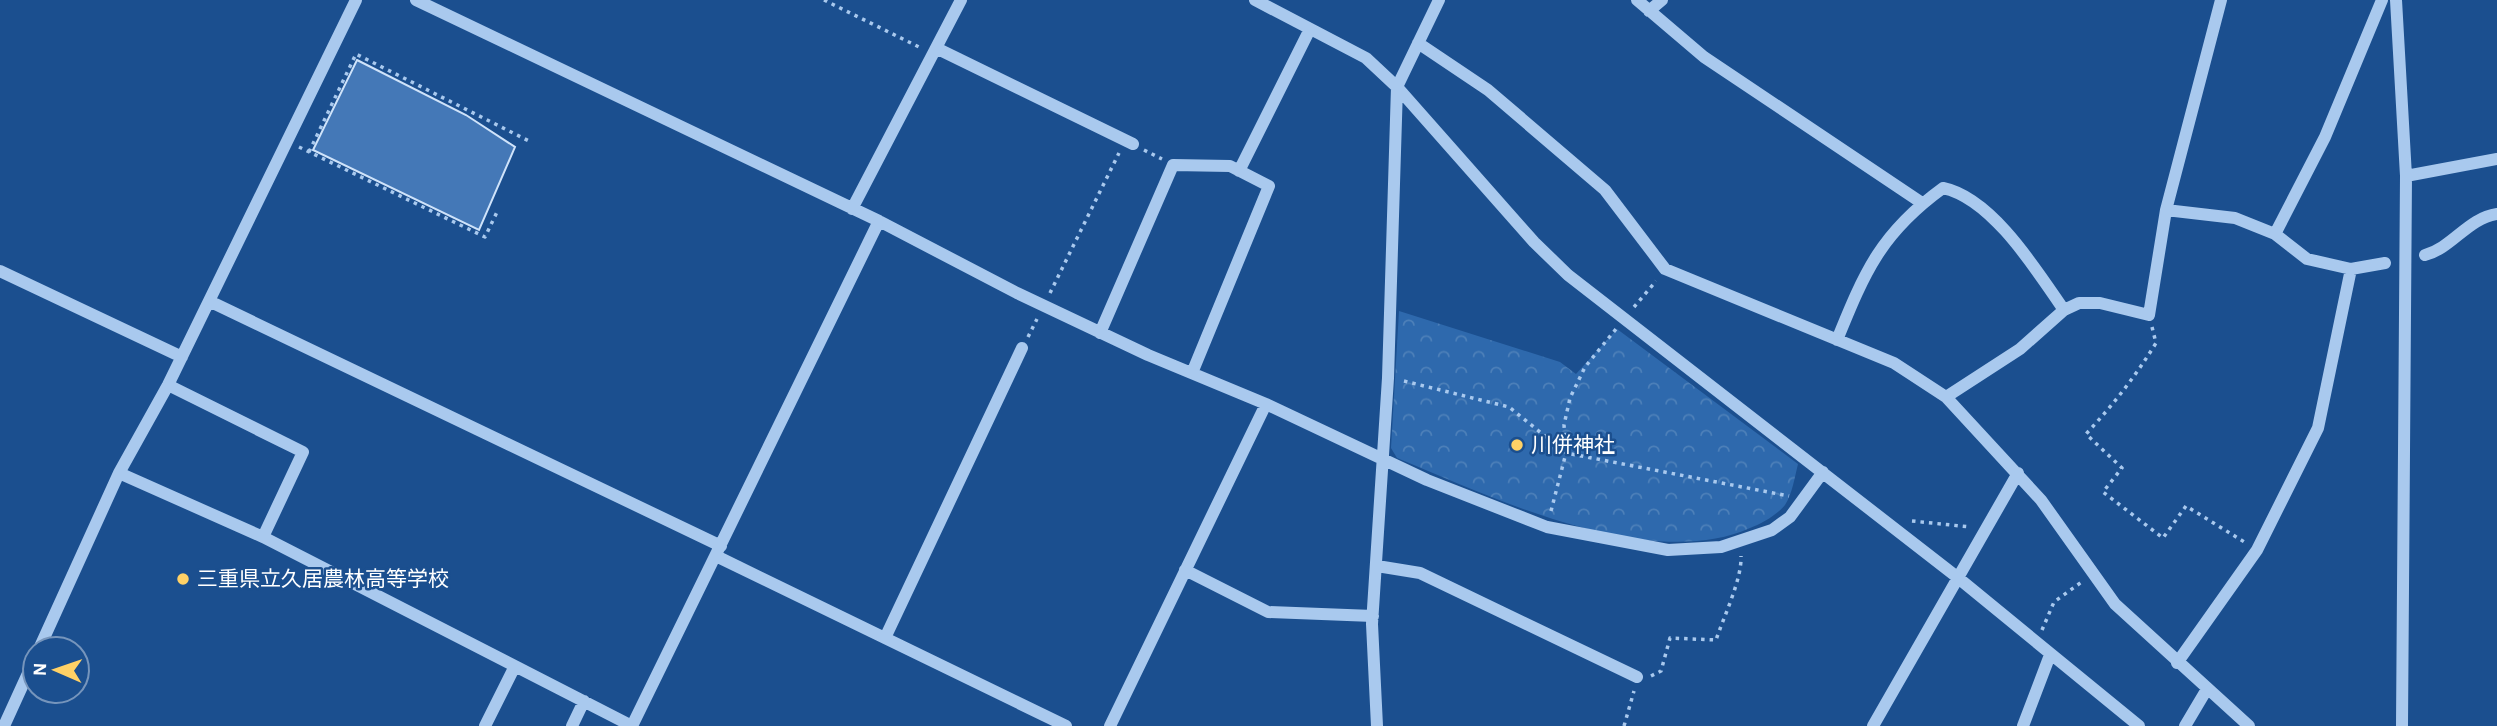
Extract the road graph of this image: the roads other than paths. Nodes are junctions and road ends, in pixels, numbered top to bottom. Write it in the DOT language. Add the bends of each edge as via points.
graph roads {
  1 [pos="356,0"];
  2 [pos="415,0"];
  3 [pos="961,0"];
  4 [pos="1255,0"];
  5 [pos="1439,0"];
  6 [pos="1637,0"];
  7 [pos="1662,0"];
  8 [pos="2221,0"];
  9 [pos="2382,0"];
  10 [pos="2396,0"];
  11 [pos="1649,11"];
  12 [pos="1310,29"];
  13 [pos="1418,43"];
  14 [pos="935,51"];
  15 [pos="1397,87"];
  16 [pos="1129,143"];
  17 [pos="2497,159"];
  18 [pos="1239,171"];
  19 [pos="2406,176"];
  20 [pos="1922,203"];
  21 [pos="852,209"];
  22 [pos="2166,210"];
  23 [pos="2497,214"];
  24 [pos="879,221"];
  25 [pos="2275,234"];
  26 [pos="2425,255"];
  27 [pos="2385,263"];
  28 [pos="2351,269"];
  29 [pos="0,271"];
  30 [pos="209,301"];
  31 [pos="2064,310"];
  32 [pos="1100,333"];
  33 [pos="1838,340"];
  34 [pos="1023,348"];
  35 [pos="182,357"];
  36 [pos="1192,373"];
  37 [pos="169,385"];
  38 [pos="1946,397"];
  39 [pos="1266,404"];
  40 [pos="1383,461"];
  41 [pos="1823,472"];
  42 [pos="119,473"];
  43 [pos="2018,473"];
  44 [pos="263,537"];
  45 [pos="718,551"];
  46 [pos="1377,566"];
  47 [pos="1185,570"];
  48 [pos="1957,577"];
  49 [pos="1373,616"];
  50 [pos="45,635"];
  51 [pos="885,638"];
  52 [pos="2050,655"];
  53 [pos="2177,663"];
  54 [pos="515,666"];
  55 [pos="1637,677"];
  56 [pos="21,688"];
  57 [pos="2207,689"];
  58 [pos="584,701"];
  59 [pos="4,726"];
  60 [pos="485,726"];
  61 [pos="572,726"];
  62 [pos="1066,726"];
  63 [pos="1111,726"];
  64 [pos="1377,726"];
  65 [pos="1873,726"];
  66 [pos="2023,726"];
  67 [pos="2139,726"];
  68 [pos="2185,726"];
  69 [pos="2249,726"];
  70 [pos="2402,726"];
  1 -- 30 [label="street"];
  2 -- 21 [label="street"];
  3 -- 14 [label="street"];
  4 -- 12 [label="street"];
  5 -- 13 [label="street"];
  6 -- 11 [label="street"];
  7 -- 11 [label="street"];
  8 -- 22 [label="street"];
  9 -- 25 [label="street" via="2325,137"];
  10 -- 19 [label="street"];
  11 -- 20 [label="street" via="1704,57"];
  12 -- 15 [label="street" via="1366,58"];
  12 -- 18 [label="street"];
  13 -- 15 [label="street"];
  13 -- 33 [label="street" via="1488,90 1605,190 1665,269"];
  14 -- 16 [label="street"];
  14 -- 21 [label="street"];
  15 -- 40 [label="street"];
  15 -- 41 [label="street" via="1568,275"];
  17 -- 19 [label="street"];
  18 -- 32 [label="street" via="1230,166 1173,165"];
  18 -- 36 [label="street" via="1269,186"];
  19 -- 70 [label="street"];
  20 -- 31 [label="street" via="1943,188 1955,190 1991,216"];
  20 -- 33 [label="street" via="1877,251"];
  21 -- 24 [label="street"];
  22 -- 25 [label="street" via="2235,218"];
  22 -- 31 [label="street" via="2149,315 2100,303 2079,303"];
  23 -- 26 [label="street" via="2488,215"];
  24 -- 32 [label="street"];
  24 -- 45 [label="street"];
  25 -- 28 [label="street" via="2307,259"];
  27 -- 28 [label="street"];
  28 -- 53 [label="street" via="2318,428 2257,550"];
  29 -- 35 [label="street"];
  30 -- 35 [label="street"];
  30 -- 45 [label="street"];
  31 -- 38 [label="street" via="2020,349"];
  32 -- 36 [label="street"];
  33 -- 38 [label="street" via="1914,374"];
  34 -- 51 [label="street"];
  35 -- 37 [label="street"];
  36 -- 39 [label="street"];
  37 -- 42 [label="street"];
  37 -- 44 [label="street" via="303,452"];
  38 -- 43 [label="street"];
  39 -- 40 [label="street"];
  39 -- 47 [label="street"];
  40 -- 41 [label="street" via="1547,527 1668,550 1740,542 1772,530 1790,517"];
  40 -- 46 [label="street"];
  41 -- 48 [label="street"];
  42 -- 44 [label="street"];
  42 -- 50 [label="street"];
  43 -- 48 [label="street"];
  43 -- 53 [label="street" via="2115,604"];
  44 -- 54 [label="street"];
  45 -- 51 [label="street"];
  45 -- 58 [label="street" via="632,726"];
  46 -- 49 [label="street"];
  46 -- 55 [label="street" via="1420,573"];
  47 -- 49 [label="street" via="1268,612"];
  47 -- 63 [label="street"];
  48 -- 52 [label="street"];
  48 -- 65 [label="street"];
  49 -- 64 [label="street"];
  51 -- 62 [label="street"];
  52 -- 66 [label="street"];
  52 -- 67 [label="street"];
  53 -- 57 [label="street"];
  54 -- 58 [label="street"];
  54 -- 60 [label="street"];
  56 -- 59 [label="street"];
  57 -- 68 [label="street"];
  57 -- 69 [label="street"];
  58 -- 61 [label="street"];
}
